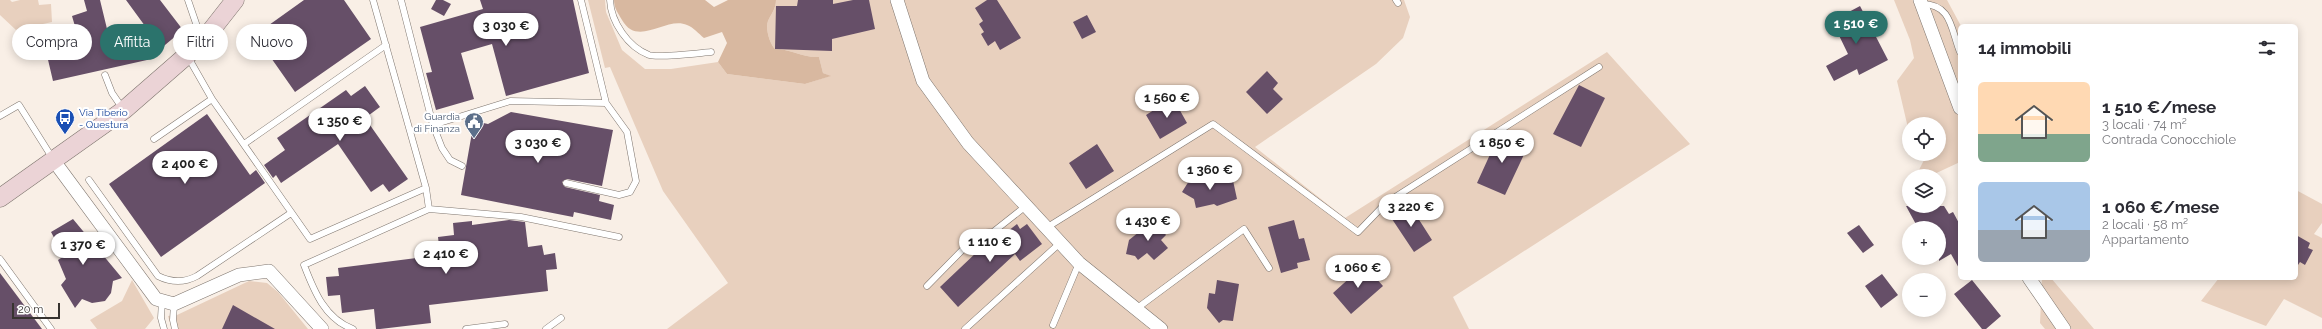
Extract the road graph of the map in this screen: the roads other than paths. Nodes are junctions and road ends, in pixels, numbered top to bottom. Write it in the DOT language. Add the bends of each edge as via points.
graph roads {
  1 [pos="188,0"];
  2 [pos="235,0"];
  3 [pos="374,0"];
  4 [pos="401,0"];
  5 [pos="581,0"];
  6 [pos="610,0"];
  7 [pos="897,0"];
  8 [pos="1921,2"];
  9 [pos="196,24"];
  10 [pos="216,24"];
  11 [pos="386,45"];
  12 [pos="1958,46"];
  13 [pos="711,52"];
  14 [pos="182,60"];
  15 [pos="189,60"];
  16 [pos="1599,67"];
  17 [pos="105,75"];
  18 [pos="212,98"];
  19 [pos="606,103"];
  20 [pos="1958,103"];
  21 [pos="124,110"];
  22 [pos="0,116"];
  23 [pos="433,125"];
  24 [pos="154,139"];
  25 [pos="244,144"];
  26 [pos="54,161"];
  27 [pos="462,166"];
  28 [pos="89,180"];
  29 [pos="566,183"];
  30 [pos="426,188"];
  31 [pos="0,198"];
  32 [pos="1026,206"];
  33 [pos="429,209"];
  34 [pos="291,213"];
  35 [pos="1046,228"];
  36 [pos="619,237"];
  37 [pos="1060,243"];
  38 [pos="0,260"];
  39 [pos="1079,263"];
  40 [pos="1269,268"];
  41 [pos="2030,280"];
  42 [pos="927,286"];
  43 [pos="168,303"];
  44 [pos="1136,309"];
  45 [pos="561,318"];
  46 [pos="505,324"];
  47 [pos="1054,325"];
  48 [pos="51,329"];
  49 [pos="164,329"];
  50 [pos="175,329"];
  51 [pos="322,329"];
  52 [pos="353,329"];
  53 [pos="466,329"];
  54 [pos="546,329"];
  55 [pos="965,329"];
  56 [pos="1161,329"];
  57 [pos="2064,329"];
  1 -- 9 [label="lane"];
  2 -- 10 [label="main road"];
  3 -- 11 [label="lane"];
  4 -- 23 [label="lane"];
  5 -- 19 [label="lane"];
  6 -- 13 [label="lane" via="611,12 624,35 632,45 650,55"];
  7 -- 32 [label="street" via="923,81 968,143"];
  8 -- 12 [label="lane" via="1934,4 1948,16"];
  8 -- 20 [label="street"];
  11 -- 25 [label="lane"];
  11 -- 30 [label="lane"];
  14 -- 21 [label="main road"];
  15 -- 18 [label="lane"];
  16 -- 35 [label="lane" via="1386,203 1358,232 1213,124"];
  17 -- 21 [label="lane" via="112,93"];
  18 -- 24 [label="lane"];
  18 -- 25 [label="lane"];
  19 -- 23 [label="lane" via="510,101"];
  19 -- 29 [label="lane" via="627,132 636,181 630,192 618,196"];
  21 -- 26 [label="main road"];
  22 -- 26 [label="lane" via="19,105"];
  23 -- 27 [label="lane" via="450,160"];
  25 -- 34 [label="lane"];
  26 -- 31 [label="main road" via="11,188"];
  26 -- 43 [label="street" via="156,299"];
  28 -- 34 [label="lane" via="158,276 173,281 181,282 198,276"];
  30 -- 33 [label="lane"];
  30 -- 34 [label="lane" via="310,239"];
  32 -- 35 [label="street"];
  32 -- 42 [label="lane" via="993,232 979,233"];
  33 -- 36 [label="lane" via="521,217"];
  33 -- 52 [label="lane" via="304,265 316,296 329,312"];
  35 -- 37 [label="street"];
  37 -- 39 [label="street"];
  37 -- 55 [label="lane"];
  38 -- 48 [label="lane"];
  39 -- 44 [label="street"];
  39 -- 47 [label="lane"];
  40 -- 44 [label="lane" via="1244,229"];
  41 -- 57 [label="street"];
  43 -- 49 [label="lane" via="161,318"];
  43 -- 50 [label="lane"];
  43 -- 51 [label="street" via="239,275 269,271"];
  44 -- 56 [label="street"];
  45 -- 54 [label="lane"];
  46 -- 53 [label="lane"];
}
